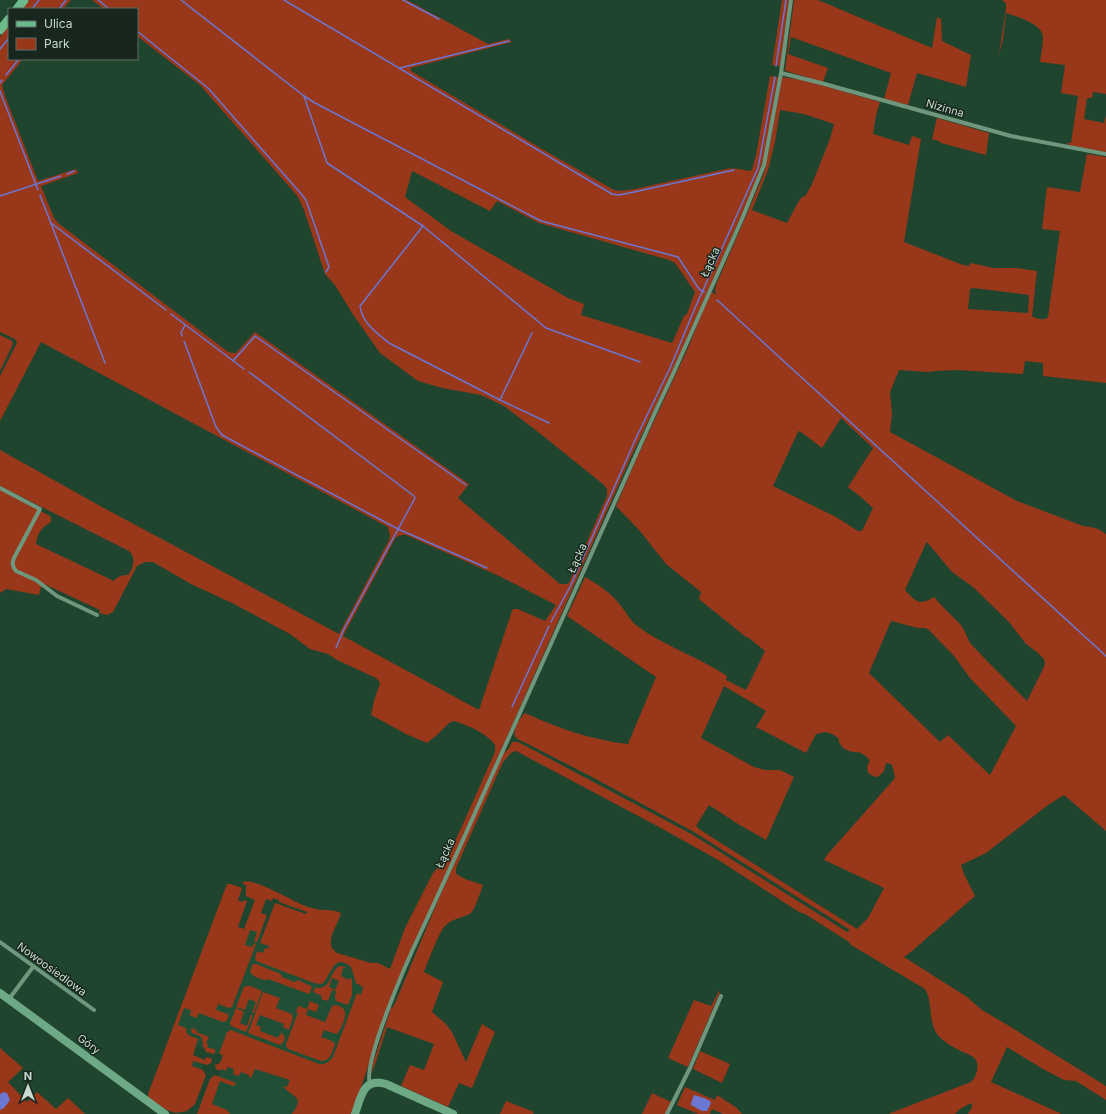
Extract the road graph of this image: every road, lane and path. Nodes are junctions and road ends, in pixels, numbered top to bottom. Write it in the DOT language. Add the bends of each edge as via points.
graph roads {
  1 [pos="24,0"];
  2 [pos="791,0"];
  3 [pos="18,8"];
  4 [pos="8,20"];
  5 [pos="0,30"];
  6 [pos="781,73"];
  7 [pos="1106,154"];
  8 [pos="0,488"];
  9 [pos="97,615"];
  10 [pos="0,942"];
  11 [pos="33,966"];
  12 [pos="0,993"];
  13 [pos="721,996"];
  14 [pos="9,999"];
  15 [pos="94,1010"];
  16 [pos="370,1084"];
  17 [pos="166,1114"];
  18 [pos="355,1114"];
  19 [pos="453,1114"];
  20 [pos="667,1114"];
  1 -- 3 [label="main road"];
  2 -- 6 [label="street, Łącka"];
  4 -- 5 [label="main road"];
  6 -- 7 [label="street, Nizinna" via="1010,136"];
  6 -- 16 [label="street, Łącka" via="767,150 742,219 411,952 390,1004 373,1057"];
  8 -- 9 [label="street" via="40,508 12,562 14,569 36,580 57,596"];
  10 -- 11 [label="street, Nowoosiedlowa"];
  11 -- 14 [label="street"];
  11 -- 15 [label="street, Nowoosiedlowa"];
  12 -- 14 [label="street, Góry"];
  13 -- 20 [label="street"];
  14 -- 17 [label="street, Góry"];
  16 -- 18 [label="street, Łącka" via="363,1091"];
  16 -- 19 [label="street" via="386,1084"];
}
